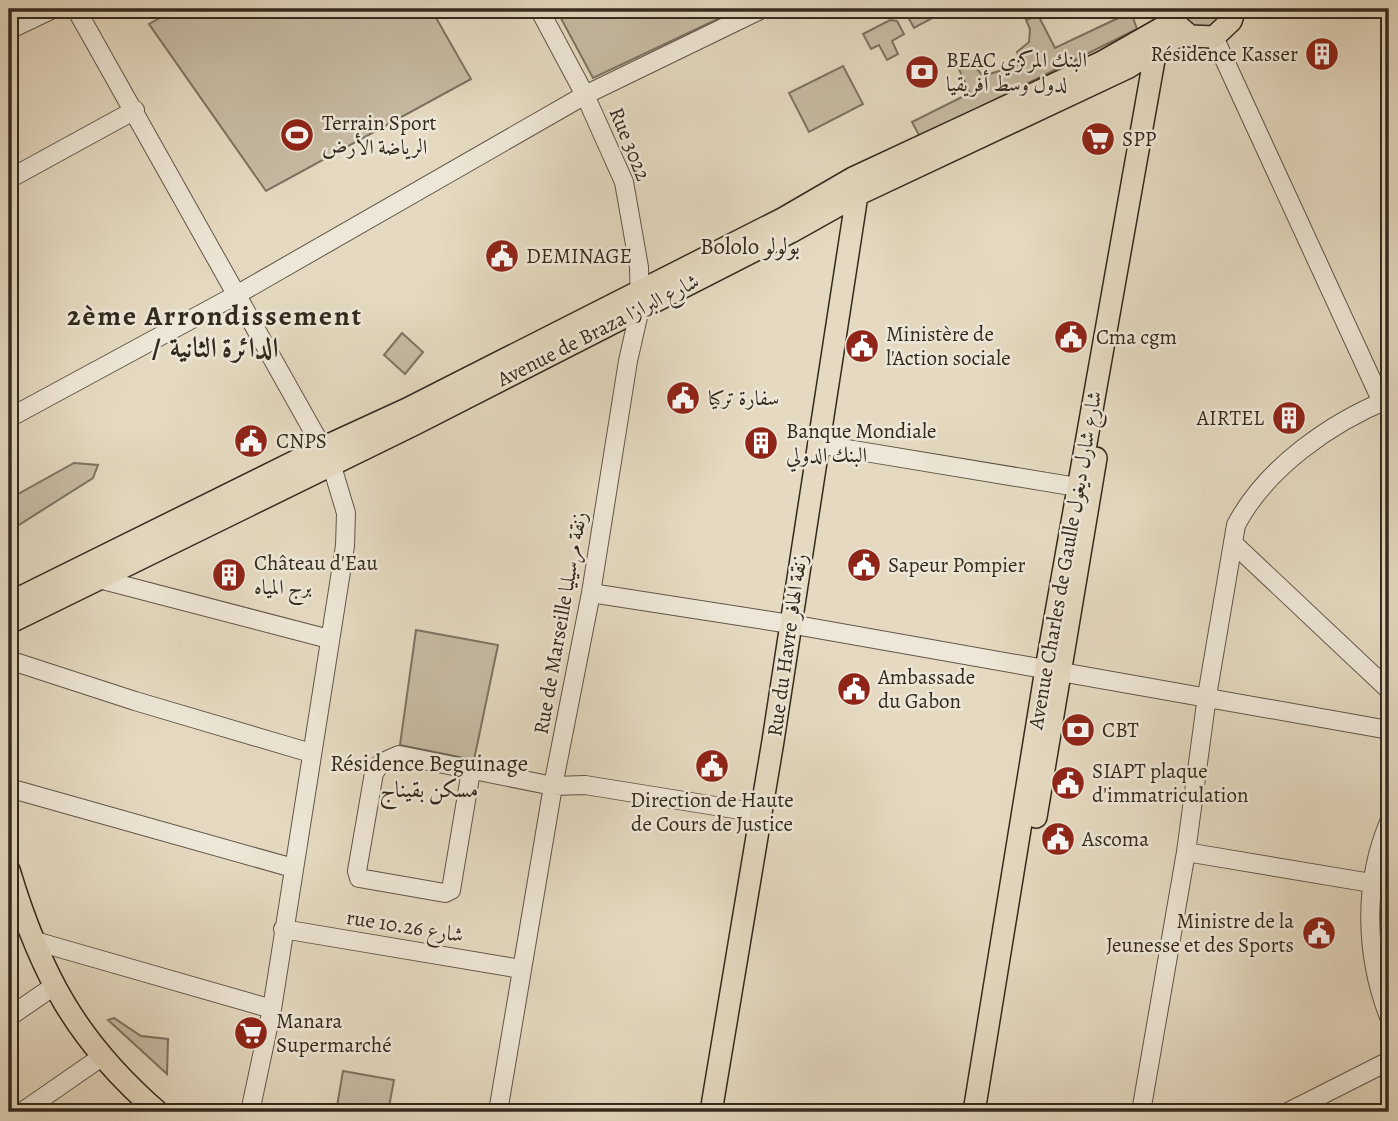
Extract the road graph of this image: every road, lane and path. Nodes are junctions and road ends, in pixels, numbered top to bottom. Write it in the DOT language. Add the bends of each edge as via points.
graph roads {
  1 [pos="16,9"];
  2 [pos="53,9"];
  3 [pos="76,9"];
  4 [pos="539,9"];
  5 [pos="762,9"];
  6 [pos="1235,9"];
  7 [pos="9,12"];
  8 [pos="1172,27"];
  9 [pos="9,30"];
  10 [pos="1214,37"];
  11 [pos="1116,73"];
  12 [pos="585,95"];
  13 [pos="1147,104"];
  14 [pos="135,110"];
  15 [pos="910,161"];
  16 [pos="9,179"];
  17 [pos="855,186"];
  18 [pos="238,294"];
  19 [pos="640,299"];
  20 [pos="1386,400"];
  21 [pos="9,418"];
  22 [pos="817,444"];
  23 [pos="326,456"];
  24 [pos="1085,488"];
  25 [pos="1233,543"];
  26 [pos="99,579"];
  27 [pos="591,593"];
  28 [pos="9,603"];
  29 [pos="9,623"];
  30 [pos="790,624"];
  31 [pos="329,639"];
  32 [pos="9,660"];
  33 [pos="1054,670"];
  34 [pos="1389,690"];
  35 [pos="1207,696"];
  36 [pos="1389,730"];
  37 [pos="311,753"];
  38 [pos="471,771"];
  39 [pos="553,786"];
  40 [pos="9,788"];
  41 [pos="759,813"];
  42 [pos="1389,822"];
  43 [pos="1186,852"];
  44 [pos="293,867"];
  45 [pos="9,870"];
  46 [pos="1381,885"];
  47 [pos="283,929"];
  48 [pos="35,941"];
  49 [pos="521,969"];
  50 [pos="54,986"];
  51 [pos="272,1009"];
  52 [pos="9,1017"];
  53 [pos="1389,1017"];
  54 [pos="100,1058"];
  55 [pos="1389,1061"];
  56 [pos="716,1111"];
  57 [pos="22,1112"];
  58 [pos="158,1112"];
  59 [pos="250,1112"];
  60 [pos="498,1112"];
  61 [pos="974,1112"];
  62 [pos="988,1112"];
  63 [pos="1141,1112"];
  64 [pos="1288,1112"];
  1 -- 7 [label="main road"];
  2 -- 9 [label="street"];
  3 -- 14 [label="street"];
  4 -- 12 [label="street, Rue 3022"];
  5 -- 12 [label="street"];
  6 -- 10 [label="main road" via="1224,31"];
  8 -- 10 [label="main road"];
  8 -- 11 [label="main road, Avenue de Braza شارع البرازا"];
  8 -- 13 [label="main road, Avenue Charles de Gaulle شارع شارل ديغول"];
  8 -- 15 [label="main road, Avenue de Braza شارع البرازا"];
  8 -- 24 [label="main road, Avenue Charles de Gaulle شارع شارل ديغول" via="1172,53 1147,146"];
  10 -- 20 [label="street"];
  11 -- 13 [label="main road" via="1135,85"];
  11 -- 15 [label="main road, Avenue de Braza شارع البرازا"];
  12 -- 18 [label="street"];
  12 -- 19 [label="street, Rue 3022" via="624,182"];
  13 -- 24 [label="main road, Avenue Charles de Gaulle شارع شارل ديغول"];
  14 -- 16 [label="street"];
  14 -- 18 [label="street"];
  15 -- 17 [label="main road, Avenue de Braza شارع البرازا"];
  17 -- 19 [label="main road, Avenue de Braza شارع البرازا"];
  17 -- 22 [label="main road, Rue du Havre زنقة الهافر"];
  18 -- 21 [label="street"];
  18 -- 23 [label="street"];
  19 -- 23 [label="main road, Avenue de Braza شارع البرازا" via="407,409"];
  19 -- 27 [label="street, Rue de Marseille زنقة مرسيليا"];
  20 -- 25 [label="street" via="1330,431 1260,487 1236,525"];
  22 -- 24 [label="street"];
  22 -- 30 [label="main road, Rue du Havre زنقة الهافر"];
  23 -- 26 [label="main road, Avenue de Braza شارع البرازا"];
  23 -- 28 [label="main road, Avenue de Braza شارع البرازا"];
  23 -- 31 [label="street" via="346,513 347,530"];
  24 -- 33 [label="main road, Avenue Charles de Gaulle شارع شارل ديغول"];
  25 -- 34 [label="street"];
  25 -- 35 [label="street"];
  26 -- 29 [label="main road, Avenue de Braza شارع البرازا"];
  26 -- 31 [label="street"];
  27 -- 30 [label="street"];
  27 -- 39 [label="street, Rue de Marseille زنقة مرسيليا"];
  30 -- 33 [label="street"];
  30 -- 41 [label="main road, Rue du Havre زنقة الهافر"];
  31 -- 37 [label="street"];
  32 -- 37 [label="street"];
  33 -- 35 [label="street"];
  33 -- 61 [label="main road, Avenue Charles de Gaulle شارع شارل ديغول"];
  33 -- 62 [label="main road, Avenue Charles de Gaulle شارع شارل ديغول"];
  35 -- 36 [label="street"];
  35 -- 43 [label="street"];
  37 -- 44 [label="street"];
  38 -- 38 [label="street" via="451,890 445,893 359,878 356,871 374,773 381,763 399,755"];
  38 -- 39 [label="street"];
  39 -- 41 [label="street" via="585,785"];
  39 -- 49 [label="street, Rue de Marseille زنقة مرسيليا"];
  40 -- 44 [label="street"];
  41 -- 56 [label="main road, Rue du Havre زنقة الهافر"];
  42 -- 46 [label="street"];
  43 -- 46 [label="street"];
  43 -- 63 [label="street"];
  44 -- 47 [label="street"];
  45 -- 48 [label="main road"];
  46 -- 53 [label="street" via="1373,955"];
  47 -- 49 [label="street, rue 10.26 شارع"];
  47 -- 51 [label="street"];
  48 -- 50 [label="main road"];
  48 -- 51 [label="street"];
  49 -- 60 [label="street, Rue de Marseille زنقة مرسيليا"];
  50 -- 52 [label="street"];
  50 -- 54 [label="main road"];
  51 -- 59 [label="street"];
  54 -- 57 [label="street"];
  54 -- 58 [label="main road"];
  55 -- 64 [label="street"];
}
